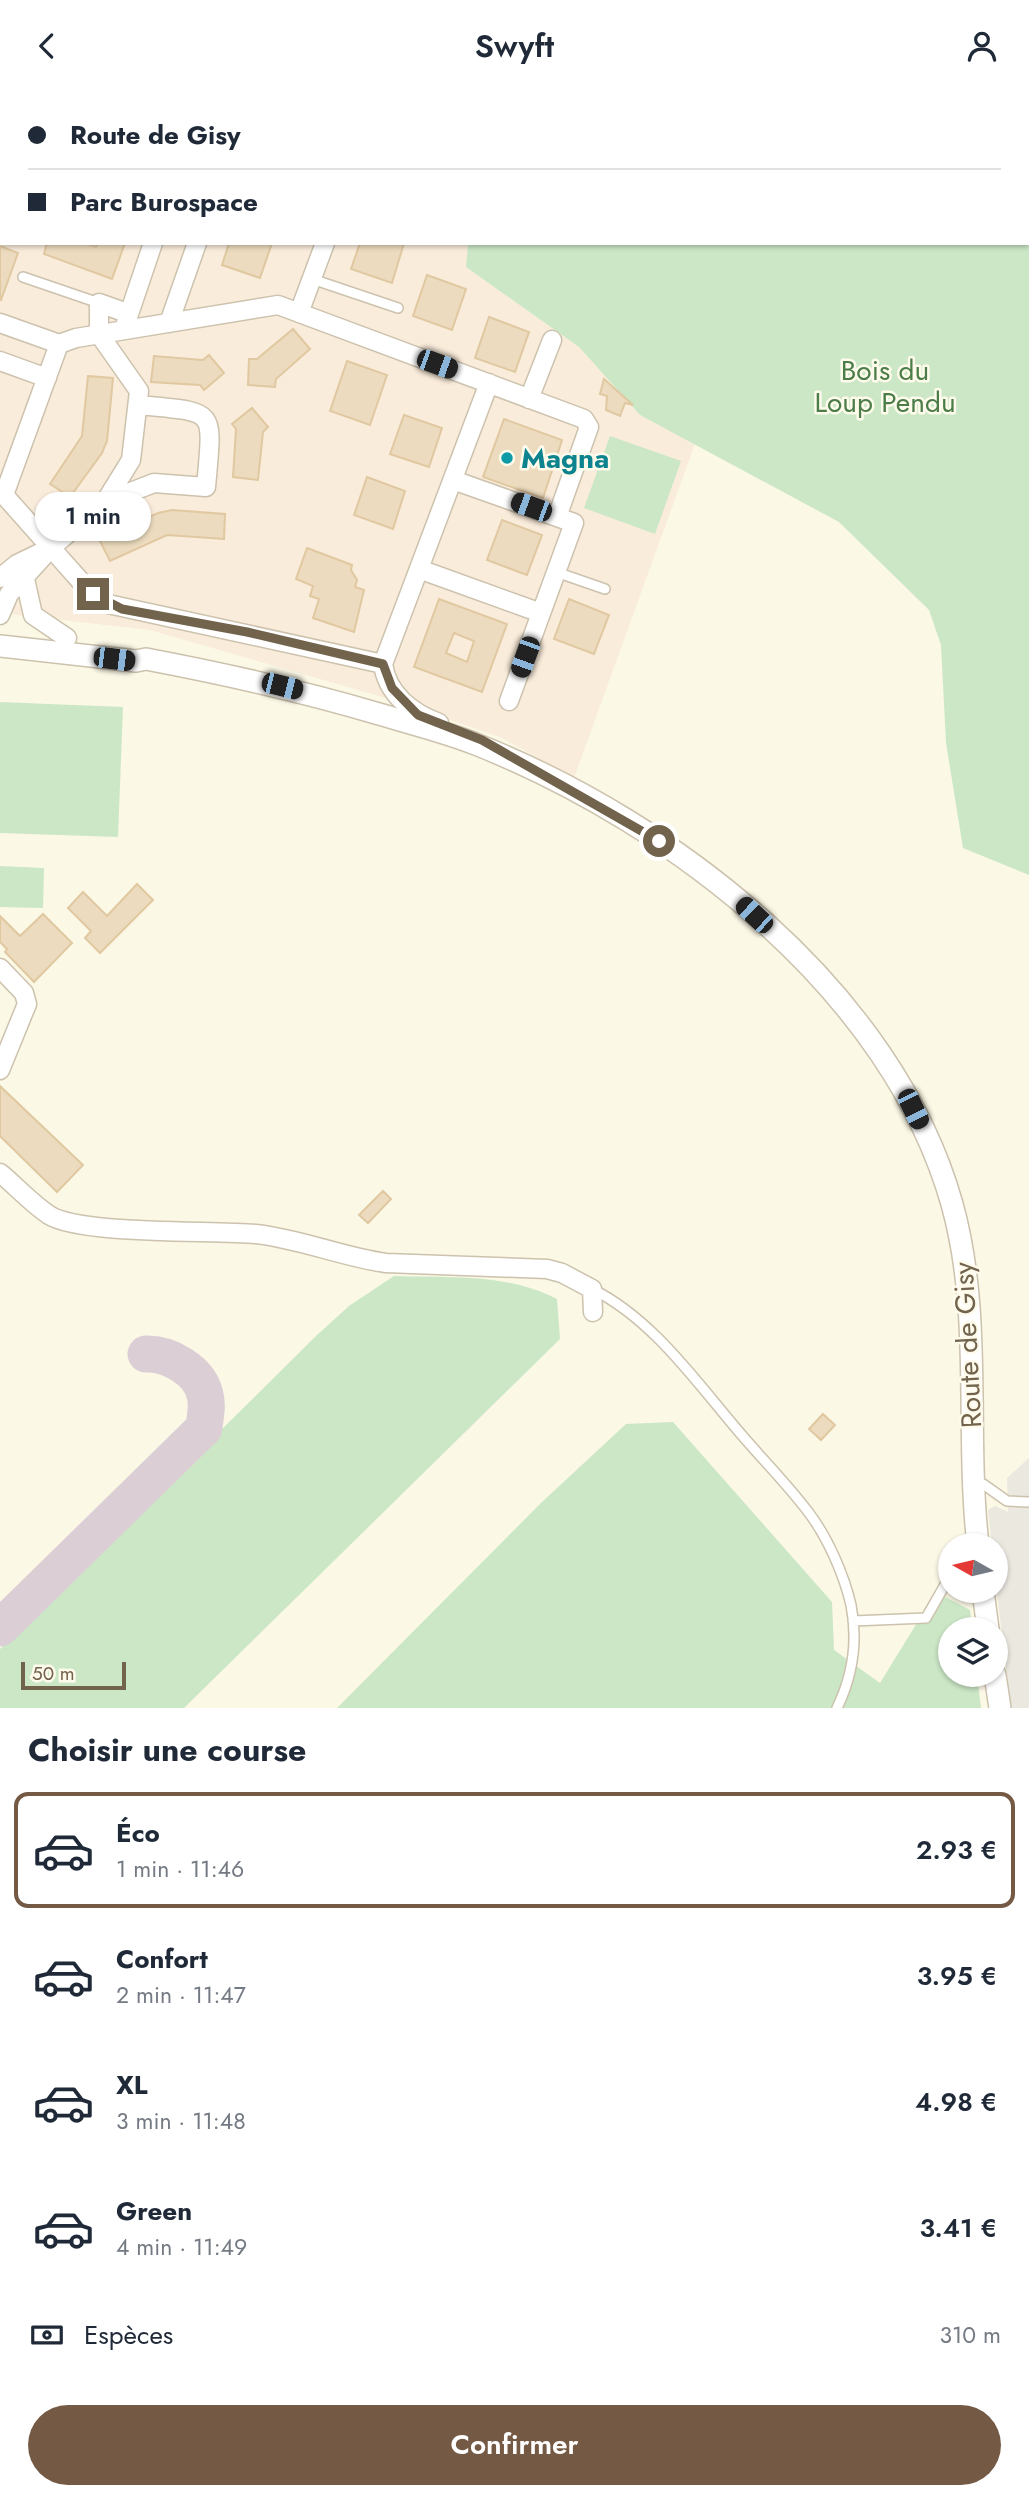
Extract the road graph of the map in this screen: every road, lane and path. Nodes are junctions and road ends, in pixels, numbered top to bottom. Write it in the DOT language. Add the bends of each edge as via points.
graph roads {
  1 [pos="152,245"];
  2 [pos="196,245"];
  3 [pos="324,245"];
  4 [pos="23,277"];
  5 [pos="312,279"];
  6 [pos="99,303"];
  7 [pos="398,309"];
  8 [pos="299,313"];
  9 [pos="126,322"];
  10 [pos="0,323"];
  11 [pos="169,323"];
  12 [pos="99,334"];
  13 [pos="552,340"];
  14 [pos="59,344"];
  15 [pos="0,361"];
  16 [pos="47,378"];
  17 [pos="489,383"];
  18 [pos="529,398"];
  19 [pos="138,405"];
  20 [pos="131,460"];
  21 [pos="453,480"];
  22 [pos="153,483"];
  23 [pos="2,494"];
  24 [pos="106,502"];
  25 [pos="557,517"];
  26 [pos="52,547"];
  27 [pos="419,569"];
  28 [pos="556,572"];
  29 [pos="0,578"];
  30 [pos="25,579"];
  31 [pos="605,589"];
  32 [pos="541,613"];
  33 [pos="0,615"];
  34 [pos="0,632"];
  35 [pos="67,638"];
  36 [pos="0,646"];
  37 [pos="146,659"];
  38 [pos="383,664"];
  39 [pos="509,701"];
  40 [pos="520,763"];
  41 [pos="0,968"];
  42 [pos="0,1070"];
  43 [pos="0,1173"];
  44 [pos="592,1289"];
  45 [pos="593,1311"];
  46 [pos="978,1484"];
  47 [pos="1029,1502"];
  48 [pos="974,1533"];
  49 [pos="938,1597"];
  50 [pos="853,1621"];
  51 [pos="997,1687"];
  52 [pos="837,1708"];
  53 [pos="1000,1708"];
  1 -- 9 [label="street"];
  2 -- 11 [label="street"];
  3 -- 5 [label="street"];
  4 -- 6 [label="lane"];
  5 -- 7 [label="lane"];
  5 -- 8 [label="street"];
  6 -- 9 [label="street"];
  6 -- 12 [label="street"];
  8 -- 11 [label="street" via="278,305"];
  8 -- 17 [label="street"];
  9 -- 11 [label="street"];
  9 -- 12 [label="street"];
  10 -- 14 [label="street"];
  12 -- 14 [label="street"];
  12 -- 19 [label="street" via="137,385"];
  13 -- 18 [label="street"];
  14 -- 16 [label="street"];
  15 -- 16 [label="street"];
  16 -- 23 [label="street"];
  17 -- 18 [label="street"];
  17 -- 21 [label="street"];
  18 -- 25 [label="street" via="584,419 589,427"];
  19 -- 20 [label="street"];
  19 -- 22 [label="street" via="197,411 211,428 206,487"];
  20 -- 22 [label="street"];
  20 -- 24 [label="street"];
  21 -- 25 [label="street"];
  21 -- 27 [label="street"];
  22 -- 24 [label="street"];
  23 -- 26 [label="street"];
  24 -- 26 [label="street"];
  25 -- 28 [label="street" via="574,523"];
  26 -- 29 [label="street"];
  26 -- 30 [label="street"];
  26 -- 38 [label="street" via="93,594 122,609"];
  27 -- 32 [label="street"];
  27 -- 38 [label="street"];
  28 -- 31 [label="lane"];
  28 -- 32 [label="street"];
  30 -- 33 [label="street" via="9,594"];
  30 -- 35 [label="street" via="33,615"];
  32 -- 39 [label="street"];
  34 -- 35 [label="street, Route de Gisy"];
  35 -- 37 [label="street, Route de Gisy" via="138,652"];
  36 -- 37 [label="street, Route de Gisy"];
  37 -- 40 [label="street, Route de Gisy" via="323,696 475,743"];
  38 -- 40 [label="street" via="392,688 418,715 482,740"];
  40 -- 46 [label="street, Route de Gisy" via="659,841 739,902 824,982 892,1071 943,1175 964,1255"];
  41 -- 42 [label="street" via="24,993 27,1004"];
  43 -- 44 [label="street" via="50,1216 79,1224 257,1234 386,1263 528,1266 562,1273"];
  44 -- 45 [label="street"];
  44 -- 50 [label="lane" via="647,1329 677,1360 810,1515 836,1563"];
  46 -- 47 [label="lane" via="1007,1501"];
  46 -- 48 [label="street, Route de Gisy"];
  49 -- 50 [label="lane" via="926,1618"];
  50 -- 52 [label="lane" via="856,1643"];
  51 -- 53 [label="street"];
}
